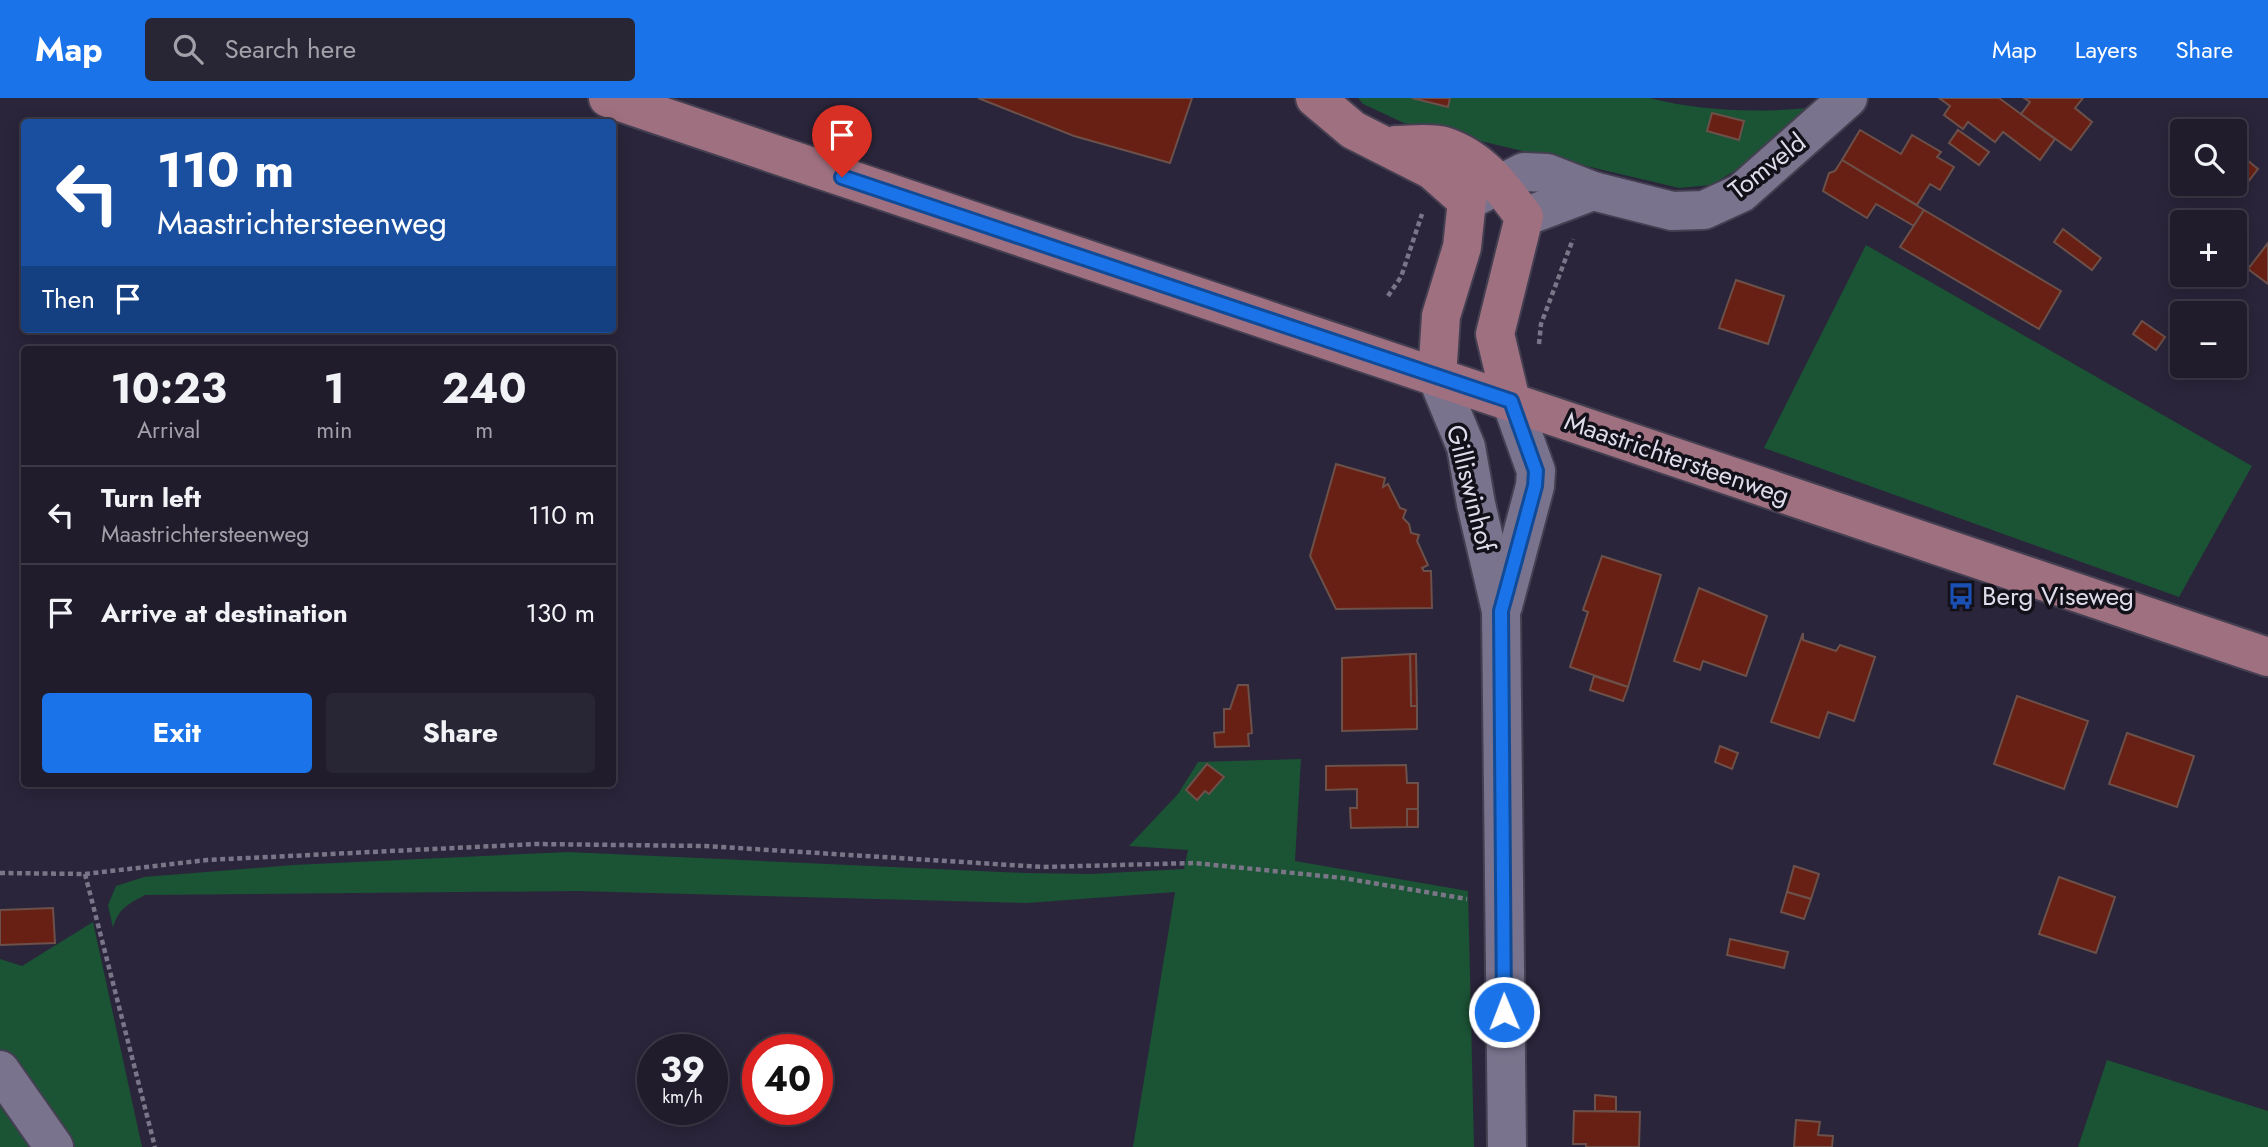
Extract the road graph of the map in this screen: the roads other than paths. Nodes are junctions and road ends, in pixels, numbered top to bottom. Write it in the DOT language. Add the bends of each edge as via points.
graph roads {
  1 [pos="608,98"];
  2 [pos="1315,98"];
  3 [pos="1848,98"];
  4 [pos="1385,144"];
  5 [pos="1500,183"];
  6 [pos="1593,191"];
  7 [pos="1467,201"];
  8 [pos="1524,217"];
  9 [pos="1437,377"];
  10 [pos="1511,401"];
  11 [pos="1501,611"];
  12 [pos="2268,657"];
  13 [pos="0,1070"];
  14 [pos="54,1147"];
  15 [pos="1507,1147"];
  1 -- 9 [label="main road, Maastrichtersteenweg"];
  2 -- 4 [label="main road" via="1353,130"];
  3 -- 6 [label="street, Tomveld" via="1741,192 1704,210 1672,211"];
  4 -- 5 [label="main road" via="1443,146 1478,164"];
  4 -- 7 [label="main road" via="1432,170"];
  5 -- 6 [label="street, Tomveld" via="1524,172 1547,173"];
  5 -- 7 [label="street, Tomveld"];
  5 -- 8 [label="main road"];
  6 -- 8 [label="street"];
  7 -- 9 [label="main road, Gilliswinhof" via="1462,247 1441,316"];
  8 -- 10 [label="main road, Gilliswinhof" via="1495,334"];
  9 -- 10 [label="main road, Maastrichtersteenweg"];
  9 -- 11 [label="street, Gilliswinhof" via="1466,447"];
  10 -- 11 [label="street, Gilliswinhof" via="1536,471"];
  10 -- 12 [label="main road, Maastrichtersteenweg"];
  11 -- 15 [label="street, Gilliswinhof"];
  13 -- 14 [label="street"];
}
